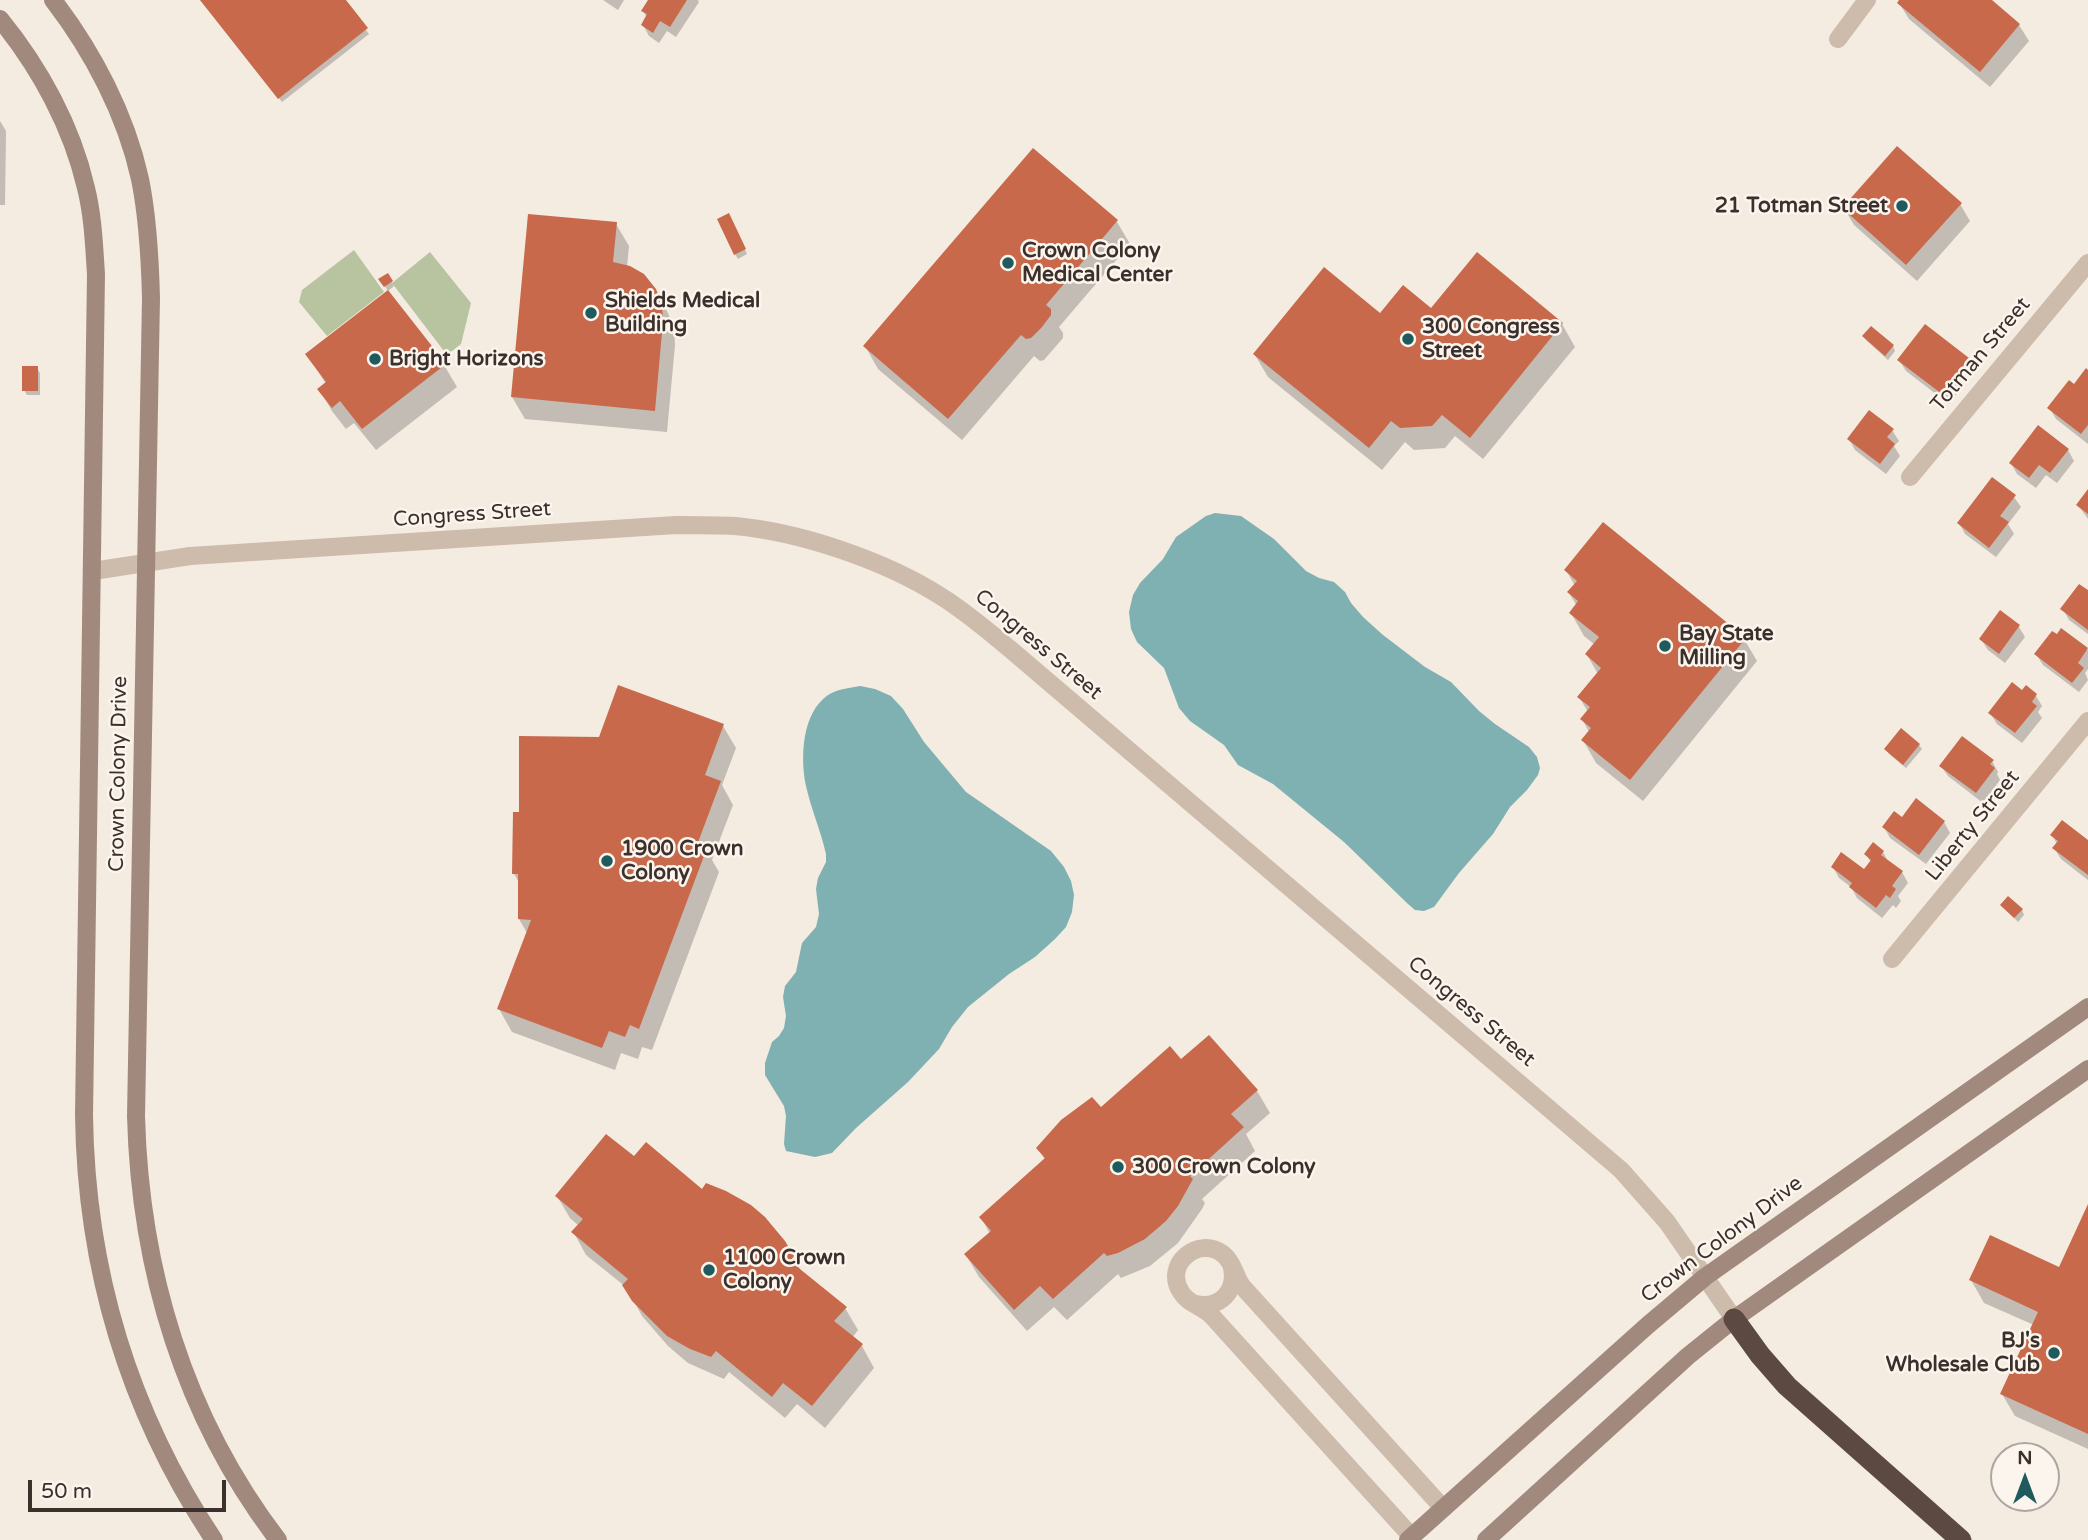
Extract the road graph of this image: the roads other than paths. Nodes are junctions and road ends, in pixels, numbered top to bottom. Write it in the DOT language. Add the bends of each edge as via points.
graph roads {
  1 [pos="53,0"];
  2 [pos="1867,0"];
  3 [pos="0,19"];
  4 [pos="1838,38"];
  5 [pos="2088,263"];
  6 [pos="1910,477"];
  7 [pos="145,562"];
  8 [pos="93,571"];
  9 [pos="2088,721"];
  10 [pos="1892,959"];
  11 [pos="2088,1007"];
  12 [pos="2088,1069"];
  13 [pos="1232,1267"];
  14 [pos="1705,1277"];
  15 [pos="1193,1303"];
  16 [pos="1734,1318"];
  17 [pos="1443,1508"];
  18 [pos="1410,1538"];
  19 [pos="214,1540"];
  20 [pos="278,1540"];
  21 [pos="1486,1540"];
  22 [pos="1961,1540"];
  1 -- 7 [label="street, Crown Colony Drive" via="107,89 134,155 144,202 151,298"];
  2 -- 4 [label="street"];
  3 -- 8 [label="street, Crown Colony Drive" via="59,112 82,170 90,210 97,298"];
  5 -- 6 [label="street, Totman Street"];
  7 -- 8 [label="street, Congress Street"];
  7 -- 14 [label="street, Congress Street" via="715,525 790,536 903,575 962,610 1010,649 1596,1148 1654,1206"];
  7 -- 20 [label="street, Crown Colony Drive" via="136,1116 143,1214 157,1285 188,1380 224,1456"];
  8 -- 19 [label="street, Crown Colony Drive" via="84,1115 91,1221 108,1303 134,1387 172,1470"];
  9 -- 10 [label="street, Liberty Street"];
  11 -- 14 [label="street, Crown Colony Drive"];
  12 -- 16 [label="street"];
  13 -- 15 [label="street" via="1233,1282 1225,1298 1212,1305"];
  13 -- 15 [label="street" via="1214,1249 1199,1248 1185,1255 1176,1279 1181,1294"];
  13 -- 17 [label="street" via="1242,1286"];
  14 -- 16 [label="street, Congress Street"];
  14 -- 17 [label="street, Crown Colony Drive"];
  15 -- 18 [label="street" via="1211,1315"];
  16 -- 21 [label="street"];
  16 -- 22 [label="highway" via="1787,1386"];
  17 -- 18 [label="street, Crown Colony Drive"];
}
